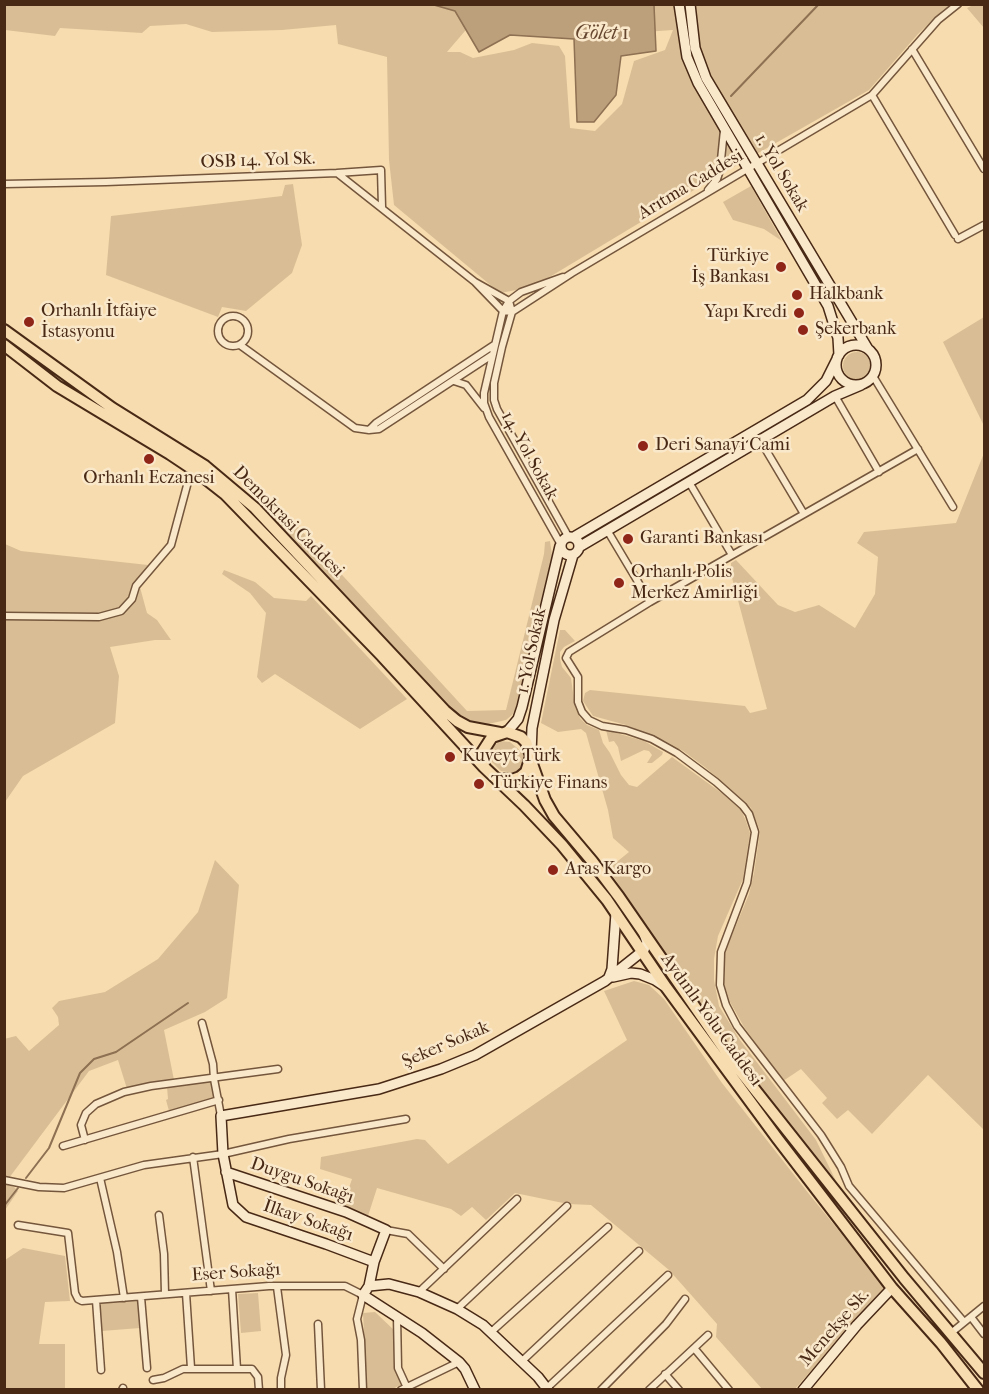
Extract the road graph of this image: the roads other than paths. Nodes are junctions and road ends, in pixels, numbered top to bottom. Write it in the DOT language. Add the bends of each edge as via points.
graph roads {
  1 [pos="679,4"];
  2 [pos="690,4"];
  3 [pos="958,4"];
  4 [pos="912,49"];
  5 [pos="872,95"];
  6 [pos="724,126"];
  7 [pos="752,167"];
  8 [pos="984,169"];
  9 [pos="337,173"];
  10 [pos="4,184"];
  11 [pos="698,198"];
  12 [pos="382,207"];
  13 [pos="984,225"];
  14 [pos="572,273"];
  15 [pos="475,282"];
  16 [pos="509,301"];
  17 [pos="503,311"];
  18 [pos="512,312"];
  19 [pos="4,330"];
  20 [pos="4,345"];
  21 [pos="240,345"];
  22 [pos="494,345"];
  23 [pos="502,347"];
  24 [pos="27,348"];
  25 [pos="868,349"];
  26 [pos="492,355"];
  27 [pos="838,357"];
  28 [pos="29,365"];
  29 [pos="873,376"];
  30 [pos="454,381"];
  31 [pos="861,385"];
  32 [pos="835,396"];
  33 [pos="489,417"];
  34 [pos="369,430"];
  35 [pos="760,440"];
  36 [pos="918,449"];
  37 [pos="198,472"];
  38 [pos="879,472"];
  39 [pos="689,482"];
  40 [pos="953,507"];
  41 [pos="804,514"];
  42 [pos="607,531"];
  43 [pos="566,541"];
  44 [pos="579,547"];
  45 [pos="573,555"];
  46 [pos="732,555"];
  47 [pos="650,602"];
  48 [pos="4,616"];
  49 [pos="543,616"];
  50 [pos="554,620"];
  51 [pos="503,733"];
  52 [pos="531,759"];
  53 [pos="484,767"];
  54 [pos="495,778"];
  55 [pos="616,913"];
  56 [pos="644,934"];
  57 [pos="614,952"];
  58 [pos="638,955"];
  59 [pos="605,981"];
  60 [pos="669,991"];
  61 [pos="202,1023"];
  62 [pos="278,1069"];
  63 [pos="214,1078"];
  64 [pos="219,1100"];
  65 [pos="221,1116"];
  66 [pos="406,1119"];
  67 [pos="85,1140"];
  68 [pos="63,1146"];
  69 [pos="223,1154"];
  70 [pos="193,1157"];
  71 [pos="226,1172"];
  72 [pos="100,1178"];
  73 [pos="4,1180"];
  74 [pos="517,1199"];
  75 [pos="567,1206"];
  76 [pos="159,1215"];
  77 [pos="18,1225"];
  78 [pos="608,1227"];
  79 [pos="386,1230"];
  80 [pos="639,1251"];
  81 [pos="374,1262"];
  82 [pos="444,1269"];
  83 [pos="668,1275"];
  84 [pos="904,1278"];
  85 [pos="369,1286"];
  86 [pos="277,1287"];
  87 [pos="892,1288"];
  88 [pos="232,1289"];
  89 [pos="211,1291"];
  90 [pos="419,1292"];
  91 [pos="186,1293"];
  92 [pos="165,1294"];
  93 [pos="363,1295"];
  94 [pos="141,1297"];
  95 [pos="124,1298"];
  96 [pos="685,1299"];
  97 [pos="96,1300"];
  98 [pos="984,1306"];
  99 [pos="457,1309"];
  100 [pos="397,1316"];
  101 [pos="971,1317"];
  102 [pos="964,1322"];
  103 [pos="318,1324"];
  104 [pos="490,1332"];
  105 [pos="951,1332"];
  106 [pos="984,1334"];
  107 [pos="708,1335"];
  108 [pos="694,1348"];
  109 [pos="459,1362"];
  110 [pos="521,1362"];
  111 [pos="147,1368"];
  112 [pos="191,1368"];
  113 [pos="237,1369"];
  114 [pos="101,1370"];
  115 [pos="984,1373"];
  116 [pos="665,1374"];
  117 [pos="153,1380"];
  118 [pos="405,1388"];
  119 [pos="259,1389"];
  120 [pos="281,1389"];
  121 [pos="321,1389"];
  122 [pos="363,1389"];
  123 [pos="475,1389"];
  124 [pos="547,1389"];
  125 [pos="601,1389"];
  126 [pos="649,1389"];
  127 [pos="679,1389"];
  128 [pos="729,1389"];
  129 [pos="803,1389"];
  130 [pos="978,1389"];
  1 -- 6 [label="main road, 1. Yol Sokak" via="687,57"];
  2 -- 7 [label="main road, 1. Yol Sokak" via="695,48 706,78"];
  3 -- 4 [label="street, Arıtma Caddesi"];
  4 -- 5 [label="street, Arıtma Caddesi"];
  4 -- 8 [label="street"];
  5 -- 7 [label="street, Arıtma Caddesi"];
  5 -- 13 [label="street" via="956,237"];
  6 -- 7 [label="main road, 1. Yol Sokak"];
  6 -- 11 [label="street" via="720,170 712,186"];
  7 -- 11 [label="street, Arıtma Caddesi"];
  7 -- 25 [label="main road, 1. Yol Sokak"];
  7 -- 27 [label="main road, 1. Yol Sokak" via="828,306 836,329"];
  9 -- 10 [label="street, OSB 14. Yol Sk."];
  9 -- 12 [label="street, OSB 14. Yol Sk."];
  9 -- 12 [label="street" via="381,170"];
  11 -- 14 [label="street, Arıtma Caddesi"];
  12 -- 15 [label="street, OSB 14. Yol Sk."];
  14 -- 16 [label="street" via="521,292"];
  14 -- 18 [label="street"];
  15 -- 16 [label="street"];
  15 -- 17 [label="street"];
  16 -- 17 [label="street, 14. Yol Sokak"];
  16 -- 18 [label="street"];
  17 -- 18 [label="street"];
  17 -- 22 [label="street, 14. Yol Sokak"];
  18 -- 23 [label="street, 14. Yol Sokak"];
  19 -- 24 [label="main road, Demokrasi Caddesi"];
  20 -- 28 [label="main road, Demokrasi Caddesi"];
  21 -- 21 [label="street" via="248,333 246,323 237,317 227,317 219,324 219,338 226,345"];
  21 -- 34 [label="street" via="356,428"];
  22 -- 23 [label="street"];
  22 -- 26 [label="street, 14. Yol Sokak"];
  22 -- 34 [label="street"];
  23 -- 26 [label="street"];
  23 -- 43 [label="street, 14. Yol Sokak" via="494,391 497,409"];
  24 -- 28 [label="main road"];
  24 -- 51 [label="main road, Demokrasi Caddesi" via="112,408 206,466 255,508 445,711 468,727"];
  25 -- 27 [label="main road" via="855,345"];
  25 -- 29 [label="main road, 1. Yol Sokak" via="876,364"];
  26 -- 30 [label="street"];
  26 -- 33 [label="street, 14. Yol Sokak" via="484,393"];
  27 -- 31 [label="main road, 1. Yol Sokak" via="837,369 843,380"];
  27 -- 43 [label="main road" via="826,381 807,400"];
  28 -- 37 [label="main road, Demokrasi Caddesi"];
  29 -- 31 [label="main road, 1. Yol Sokak"];
  29 -- 36 [label="street"];
  30 -- 33 [label="street" via="470,389"];
  30 -- 34 [label="street" via="379,429"];
  31 -- 32 [label="main road, 1. Yol Sokak"];
  32 -- 35 [label="main road, 1. Yol Sokak"];
  32 -- 38 [label="street"];
  33 -- 43 [label="street, 14. Yol Sokak"];
  35 -- 39 [label="main road, 1. Yol Sokak"];
  35 -- 41 [label="street"];
  36 -- 38 [label="street"];
  36 -- 40 [label="street"];
  37 -- 48 [label="street" via="189,478 171,545 136,586 132,599 121,611 99,617"];
  37 -- 53 [label="main road, Demokrasi Caddesi" via="251,520"];
  38 -- 41 [label="street"];
  39 -- 42 [label="main road, 1. Yol Sokak"];
  39 -- 46 [label="street"];
  41 -- 46 [label="street"];
  42 -- 44 [label="main road, 1. Yol Sokak"];
  42 -- 47 [label="street"];
  43 -- 44 [label="main road" via="578,541"];
  43 -- 45 [label="main road" via="564,554"];
  43 -- 49 [label="main road, 1. Yol Sokak"];
  44 -- 45 [label="main road, 1. Yol Sokak"];
  45 -- 50 [label="main road, 1. Yol Sokak"];
  46 -- 47 [label="street"];
  47 -- 102 [label="street" via="568,652 566,658 578,677 582,712 602,726 652,739 677,753 716,782 749,814 755,832 747,883 721,952 720,985 726,1005 737,1026 821,1135 849,1186"];
  49 -- 50 [label="main road"];
  49 -- 51 [label="main road, 1. Yol Sokak" via="519,719"];
  50 -- 52 [label="main road, 1. Yol Sokak" via="532,728"];
  51 -- 52 [label="main road" via="521,737"];
  51 -- 53 [label="main road" via="487,743"];
  52 -- 54 [label="main road" via="520,777 503,781"];
  52 -- 56 [label="main road, Aydınlı Yolu Caddesi" via="544,800 554,816"];
  53 -- 54 [label="main road"];
  54 -- 55 [label="main road, Aydınlı Yolu Caddesi" via="562,845"];
  55 -- 57 [label="main road"];
  55 -- 58 [label="main road, Aydınlı Yolu Caddesi"];
  56 -- 58 [label="main road" via="647,942"];
  56 -- 84 [label="main road, Aydınlı Yolu Caddesi" via="733,1062"];
  57 -- 58 [label="main road" via="620,962"];
  57 -- 59 [label="main road" via="611,974"];
  58 -- 59 [label="main road, Şeker Sokak"];
  58 -- 60 [label="main road, Aydınlı Yolu Caddesi"];
  59 -- 60 [label="main road" via="619,975 640,974"];
  59 -- 65 [label="main road, Şeker Sokak" via="475,1055 441,1069 379,1089"];
  60 -- 87 [label="main road, Aydınlı Yolu Caddesi"];
  61 -- 63 [label="street, Duygu Sokağı"];
  62 -- 63 [label="street"];
  63 -- 64 [label="street, Duygu Sokağı"];
  63 -- 67 [label="street" via="151,1086 96,1104 81,1125"];
  64 -- 65 [label="street, Duygu Sokağı"];
  64 -- 67 [label="street"];
  65 -- 69 [label="main road, Duygu Sokağı"];
  66 -- 69 [label="street"];
  67 -- 68 [label="street"];
  69 -- 70 [label="street"];
  69 -- 71 [label="main road, Duygu Sokağı"];
  70 -- 72 [label="street"];
  70 -- 89 [label="street"];
  71 -- 79 [label="main road, Duygu Sokağı" via="346,1212"];
  71 -- 81 [label="main road, İlkay Sokağı" via="233,1205 246,1217"];
  72 -- 73 [label="street" via="64,1188"];
  72 -- 95 [label="street"];
  74 -- 82 [label="street"];
  75 -- 99 [label="street"];
  76 -- 92 [label="street"];
  77 -- 97 [label="street" via="68,1233 75,1293 82,1301"];
  78 -- 104 [label="street"];
  79 -- 81 [label="main road"];
  79 -- 82 [label="street" via="408,1234"];
  80 -- 110 [label="street"];
  81 -- 85 [label="main road"];
  82 -- 90 [label="street"];
  83 -- 124 [label="street"];
  84 -- 87 [label="main road"];
  84 -- 105 [label="main road, Aydınlı Yolu Caddesi"];
  85 -- 90 [label="main road" via="389,1284"];
  85 -- 93 [label="main road"];
  86 -- 88 [label="street, Eser Sokağı"];
  86 -- 93 [label="street, Eser Sokağı" via="339,1286"];
  86 -- 120 [label="street" via="286,1355"];
  87 -- 129 [label="main road, Menekşe Sk."];
  87 -- 130 [label="main road, Aydınlı Yolu Caddesi"];
  88 -- 89 [label="street, Eser Sokağı"];
  88 -- 113 [label="street"];
  89 -- 91 [label="street, Eser Sokağı"];
  90 -- 99 [label="main road"];
  91 -- 92 [label="street, Eser Sokağı"];
  91 -- 112 [label="street"];
  92 -- 94 [label="street, Eser Sokağı"];
  93 -- 100 [label="main road, Eser Sokağı"];
  93 -- 122 [label="street" via="357,1319"];
  94 -- 95 [label="street, Eser Sokağı"];
  94 -- 111 [label="street"];
  95 -- 97 [label="street, Eser Sokağı"];
  96 -- 125 [label="street" via="666,1324"];
  97 -- 114 [label="street"];
  98 -- 101 [label="street"];
  99 -- 104 [label="main road"];
  100 -- 109 [label="main road, Eser Sokağı"];
  100 -- 118 [label="street" via="398,1368"];
  101 -- 102 [label="street"];
  101 -- 106 [label="street"];
  102 -- 105 [label="street"];
  103 -- 121 [label="street"];
  104 -- 110 [label="main road"];
  105 -- 115 [label="main road, Aydınlı Yolu Caddesi"];
  107 -- 108 [label="street"];
  108 -- 116 [label="street"];
  108 -- 128 [label="street"];
  109 -- 118 [label="street"];
  109 -- 123 [label="main road, Eser Sokağı"];
  110 -- 124 [label="main road"];
  112 -- 113 [label="street"];
  112 -- 117 [label="street"];
  113 -- 119 [label="street" via="254,1370"];
  116 -- 126 [label="street"];
  116 -- 127 [label="street"];
}
